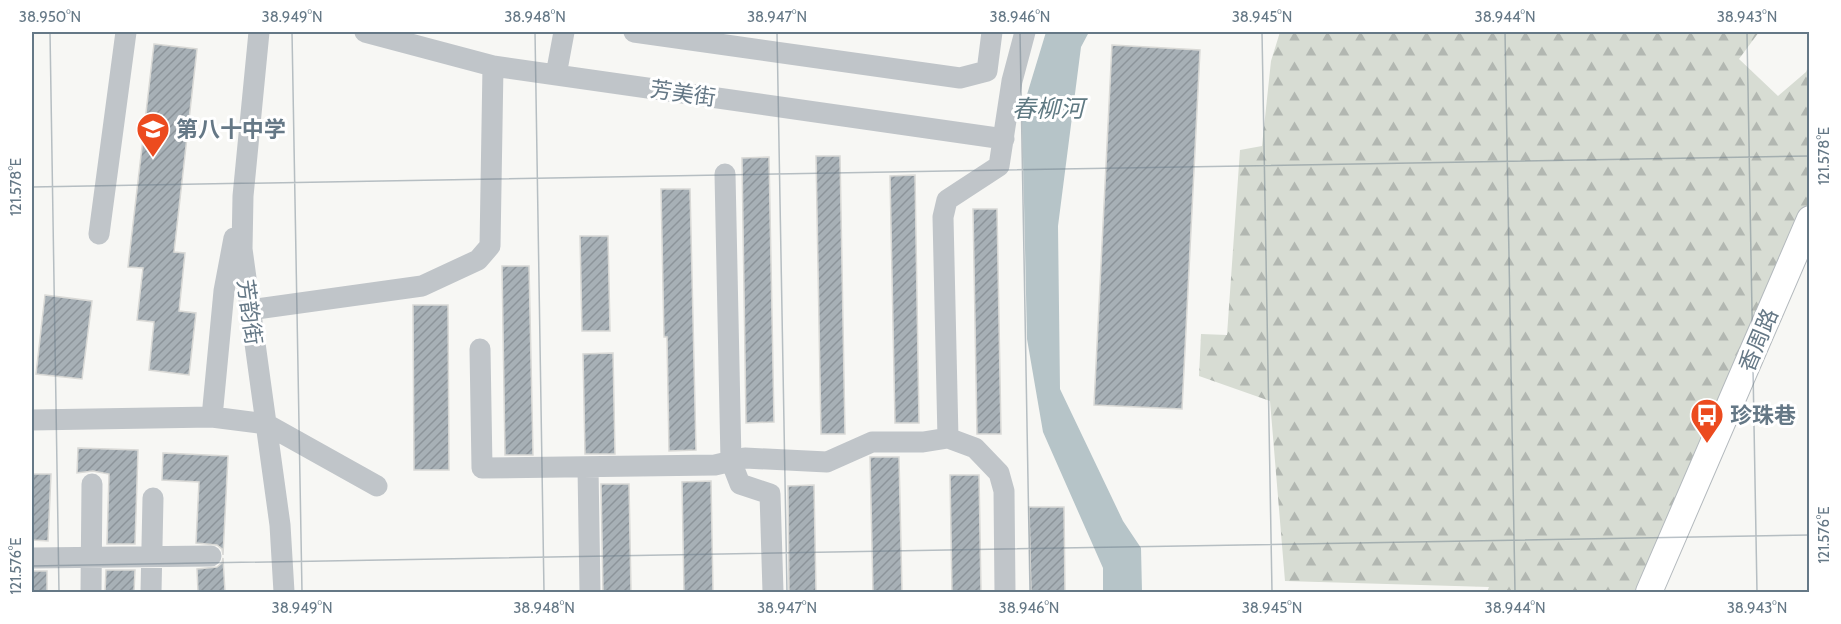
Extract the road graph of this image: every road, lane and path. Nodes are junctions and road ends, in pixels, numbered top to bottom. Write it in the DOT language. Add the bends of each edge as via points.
graph roads {
  1 [pos="126,32"];
  2 [pos="259,32"];
  3 [pos="364,32"];
  4 [pos="564,32"];
  5 [pos="634,32"];
  6 [pos="992,32"];
  7 [pos="1025,32"];
  8 [pos="493,66"];
  9 [pos="556,75"];
  10 [pos="1004,139"];
  11 [pos="725,174"];
  12 [pos="243,196"];
  13 [pos="1809,219"];
  14 [pos="99,234"];
  15 [pos="1809,254"];
  16 [pos="249,310"];
  17 [pos="480,349"];
  18 [pos="212,417"];
  19 [pos="32,420"];
  20 [pos="266,424"];
  21 [pos="948,438"];
  22 [pos="731,461"];
  23 [pos="588,466"];
  24 [pos="92,484"];
  25 [pos="377,486"];
  26 [pos="153,498"];
  27 [pos="211,556"];
  28 [pos="92,557"];
  29 [pos="152,557"];
  30 [pos="32,558"];
  31 [pos="91,592"];
  32 [pos="151,592"];
  33 [pos="284,592"];
  34 [pos="590,592"];
  35 [pos="773,592"];
  36 [pos="1005,592"];
  37 [pos="1649,592"];
  38 [pos="1665,592"];
  1 -- 14 [label="street"];
  2 -- 12 [label="street, 芳韵街"];
  3 -- 8 [label="street, 芳美街"];
  4 -- 9 [label="street"];
  5 -- 6 [label="street" via="960,78 987,71"];
  7 -- 10 [label="street" via="1012,81"];
  8 -- 9 [label="street, 芳美街"];
  8 -- 16 [label="street" via="490,246 478,260 422,286"];
  9 -- 10 [label="street, 芳美街"];
  10 -- 21 [label="street" via="999,166 948,200 944,217"];
  11 -- 22 [label="street"];
  12 -- 16 [label="street, 芳韵街" via="242,249"];
  12 -- 18 [label="street" via="224,291"];
  13 -- 37 [label="main road, 香周路"];
  15 -- 38 [label="main road, 香周路"];
  16 -- 20 [label="street, 芳韵街"];
  17 -- 23 [label="street" via="482,468"];
  18 -- 19 [label="street"];
  18 -- 20 [label="street"];
  20 -- 25 [label="street"];
  20 -- 33 [label="street, 芳韵街" via="280,525"];
  21 -- 22 [label="street" via="872,442 827,462 745,458"];
  21 -- 36 [label="street" via="975,448 999,473 1004,491"];
  22 -- 23 [label="street" via="715,465"];
  22 -- 35 [label="street" via="740,484 770,494"];
  23 -- 34 [label="street"];
  24 -- 28 [label="street"];
  26 -- 29 [label="street"];
  27 -- 29 [label="street"];
  28 -- 29 [label="street"];
  28 -- 30 [label="street"];
  28 -- 31 [label="street"];
  29 -- 32 [label="street"];
}
